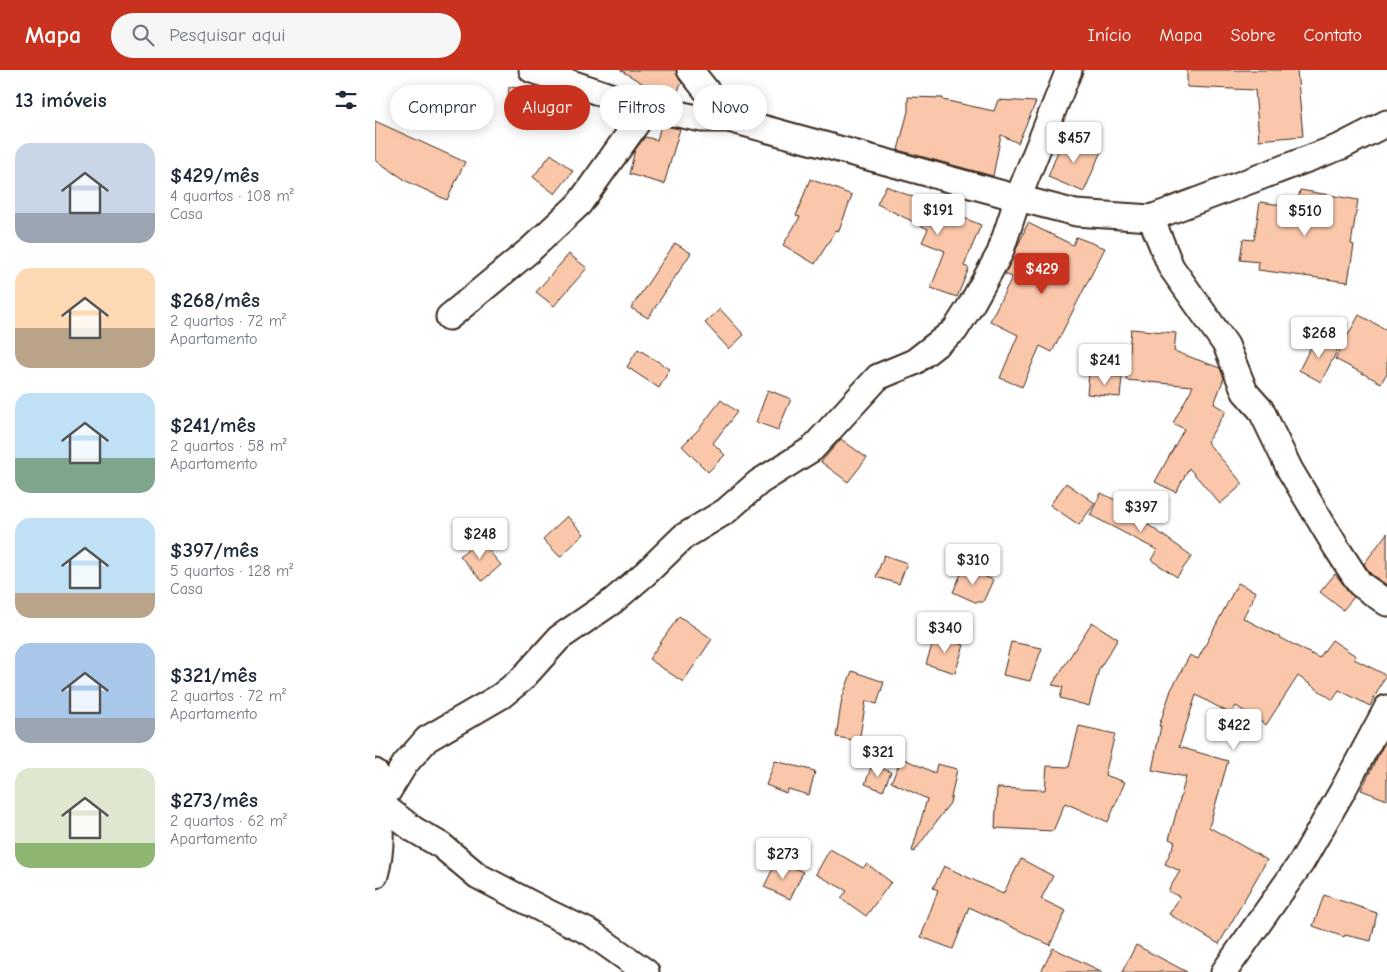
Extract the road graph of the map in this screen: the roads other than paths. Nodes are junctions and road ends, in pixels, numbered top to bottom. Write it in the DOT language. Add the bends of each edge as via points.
graph roads {
  1 [pos="533,70"];
  2 [pos="690,70"];
  3 [pos="1069,70"];
  4 [pos="702,85"];
  5 [pos="600,93"];
  6 [pos="1387,123"];
  7 [pos="767,129"];
  8 [pos="632,130"];
  9 [pos="1018,198"];
  10 [pos="1151,218"];
  11 [pos="449,317"];
  12 [pos="1387,603"];
  13 [pos="1387,708"];
  14 [pos="375,772"];
  15 [pos="378,802"];
  16 [pos="375,875"];
  17 [pos="646,972"];
  18 [pos="1224,972"];
  1 -- 5 [label="street"];
  2 -- 4 [label="street"];
  3 -- 9 [label="street"];
  6 -- 10 [label="street" via="1342,146"];
  7 -- 9 [label="street"];
  8 -- 11 [label="street" via="579,204 530,250"];
  9 -- 10 [label="street" via="1076,212"];
  9 -- 15 [label="street" via="1000,253 955,330 915,362 878,377 812,449 759,482 726,511 683,536 613,601 559,638 522,680 501,696 427,739"];
  10 -- 12 [label="street" via="1171,267 1226,345 1245,392 1261,410 1290,470 1336,547 1360,584"];
  13 -- 18 [label="street" via="1301,864"];
  14 -- 15 [label="street"];
  15 -- 16 [label="street" via="380,858"];
  15 -- 17 [label="street" via="442,846 478,876 591,933"];
}
